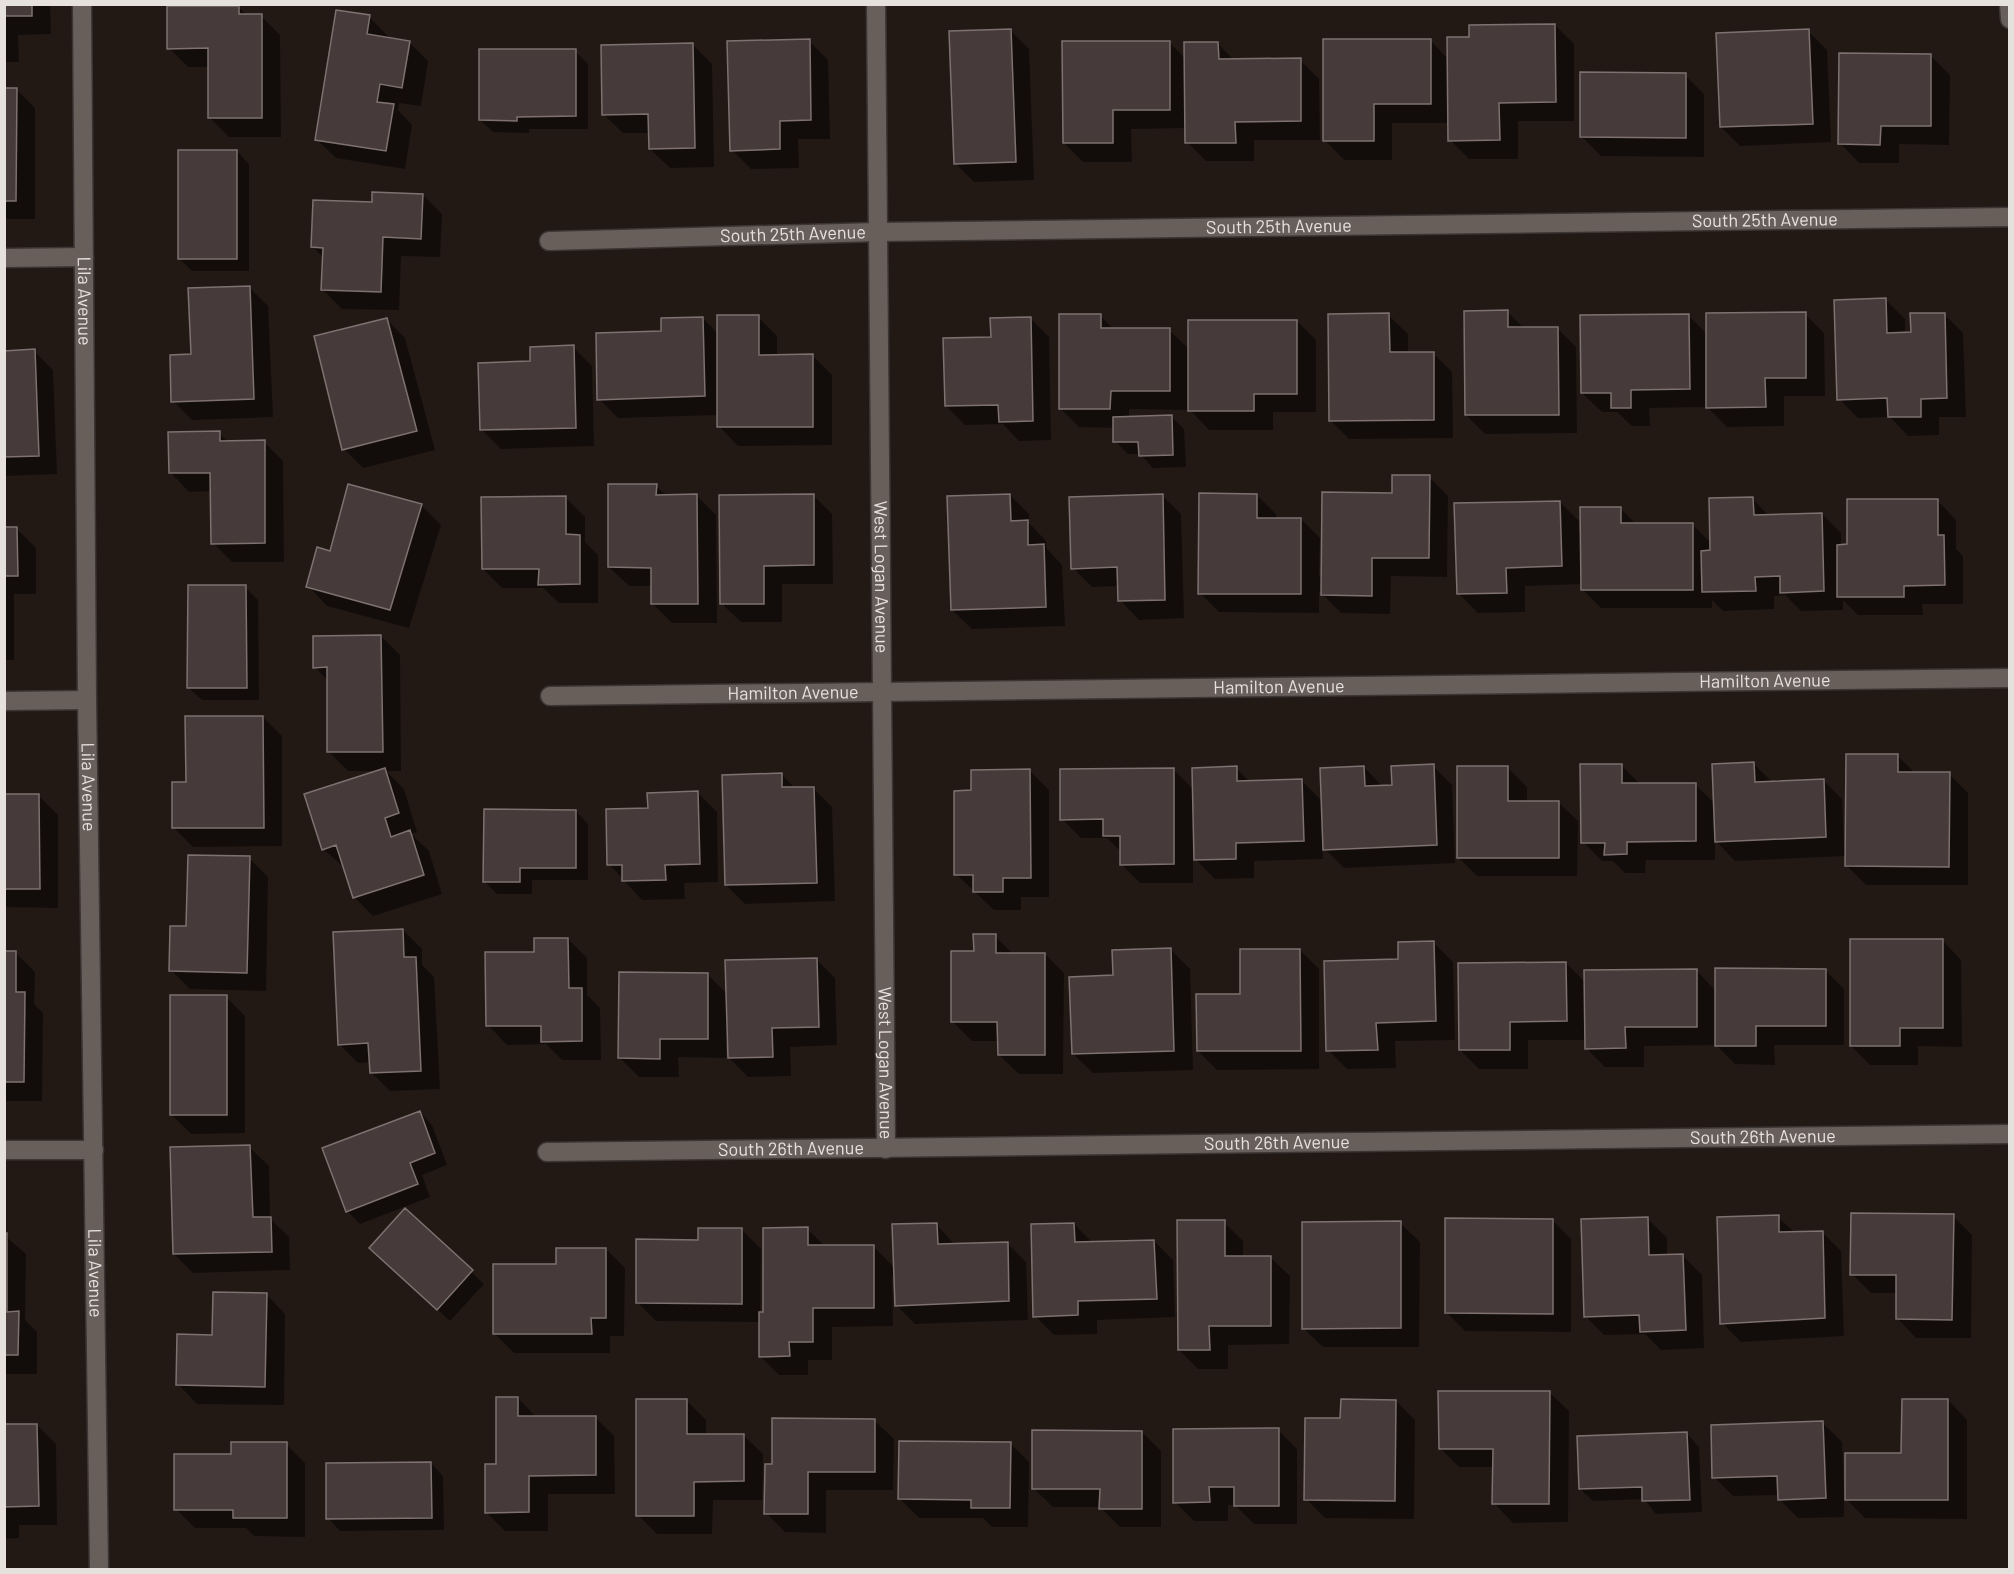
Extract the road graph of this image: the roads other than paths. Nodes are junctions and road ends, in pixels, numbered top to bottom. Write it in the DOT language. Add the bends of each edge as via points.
graph roads {
  1 [pos="82,4"];
  2 [pos="876,4"];
  3 [pos="2009,4"];
  4 [pos="2010,19"];
  5 [pos="2010,217"];
  6 [pos="878,232"];
  7 [pos="549,241"];
  8 [pos="84,257"];
  9 [pos="4,258"];
  10 [pos="2010,678"];
  11 [pos="883,692"];
  12 [pos="550,696"];
  13 [pos="87,700"];
  14 [pos="4,701"];
  15 [pos="2010,1134"];
  16 [pos="886,1149"];
  17 [pos="4,1150"];
  18 [pos="94,1150"];
  19 [pos="547,1152"];
  20 [pos="99,1569"];
  1 -- 8 [label="street, Lila Avenue"];
  2 -- 6 [label="street, West Logan Avenue"];
  3 -- 4 [label="street"];
  5 -- 6 [label="street, South 25th Avenue"];
  6 -- 7 [label="street, South 25th Avenue"];
  6 -- 11 [label="street, West Logan Avenue"];
  8 -- 9 [label="street"];
  8 -- 13 [label="street, Lila Avenue"];
  10 -- 11 [label="street, Hamilton Avenue"];
  11 -- 12 [label="street, Hamilton Avenue"];
  11 -- 16 [label="street, West Logan Avenue"];
  13 -- 14 [label="street"];
  13 -- 18 [label="street, Lila Avenue"];
  15 -- 16 [label="street, South 26th Avenue"];
  16 -- 19 [label="street, South 26th Avenue"];
  17 -- 18 [label="street"];
  18 -- 20 [label="street, Lila Avenue"];
}
